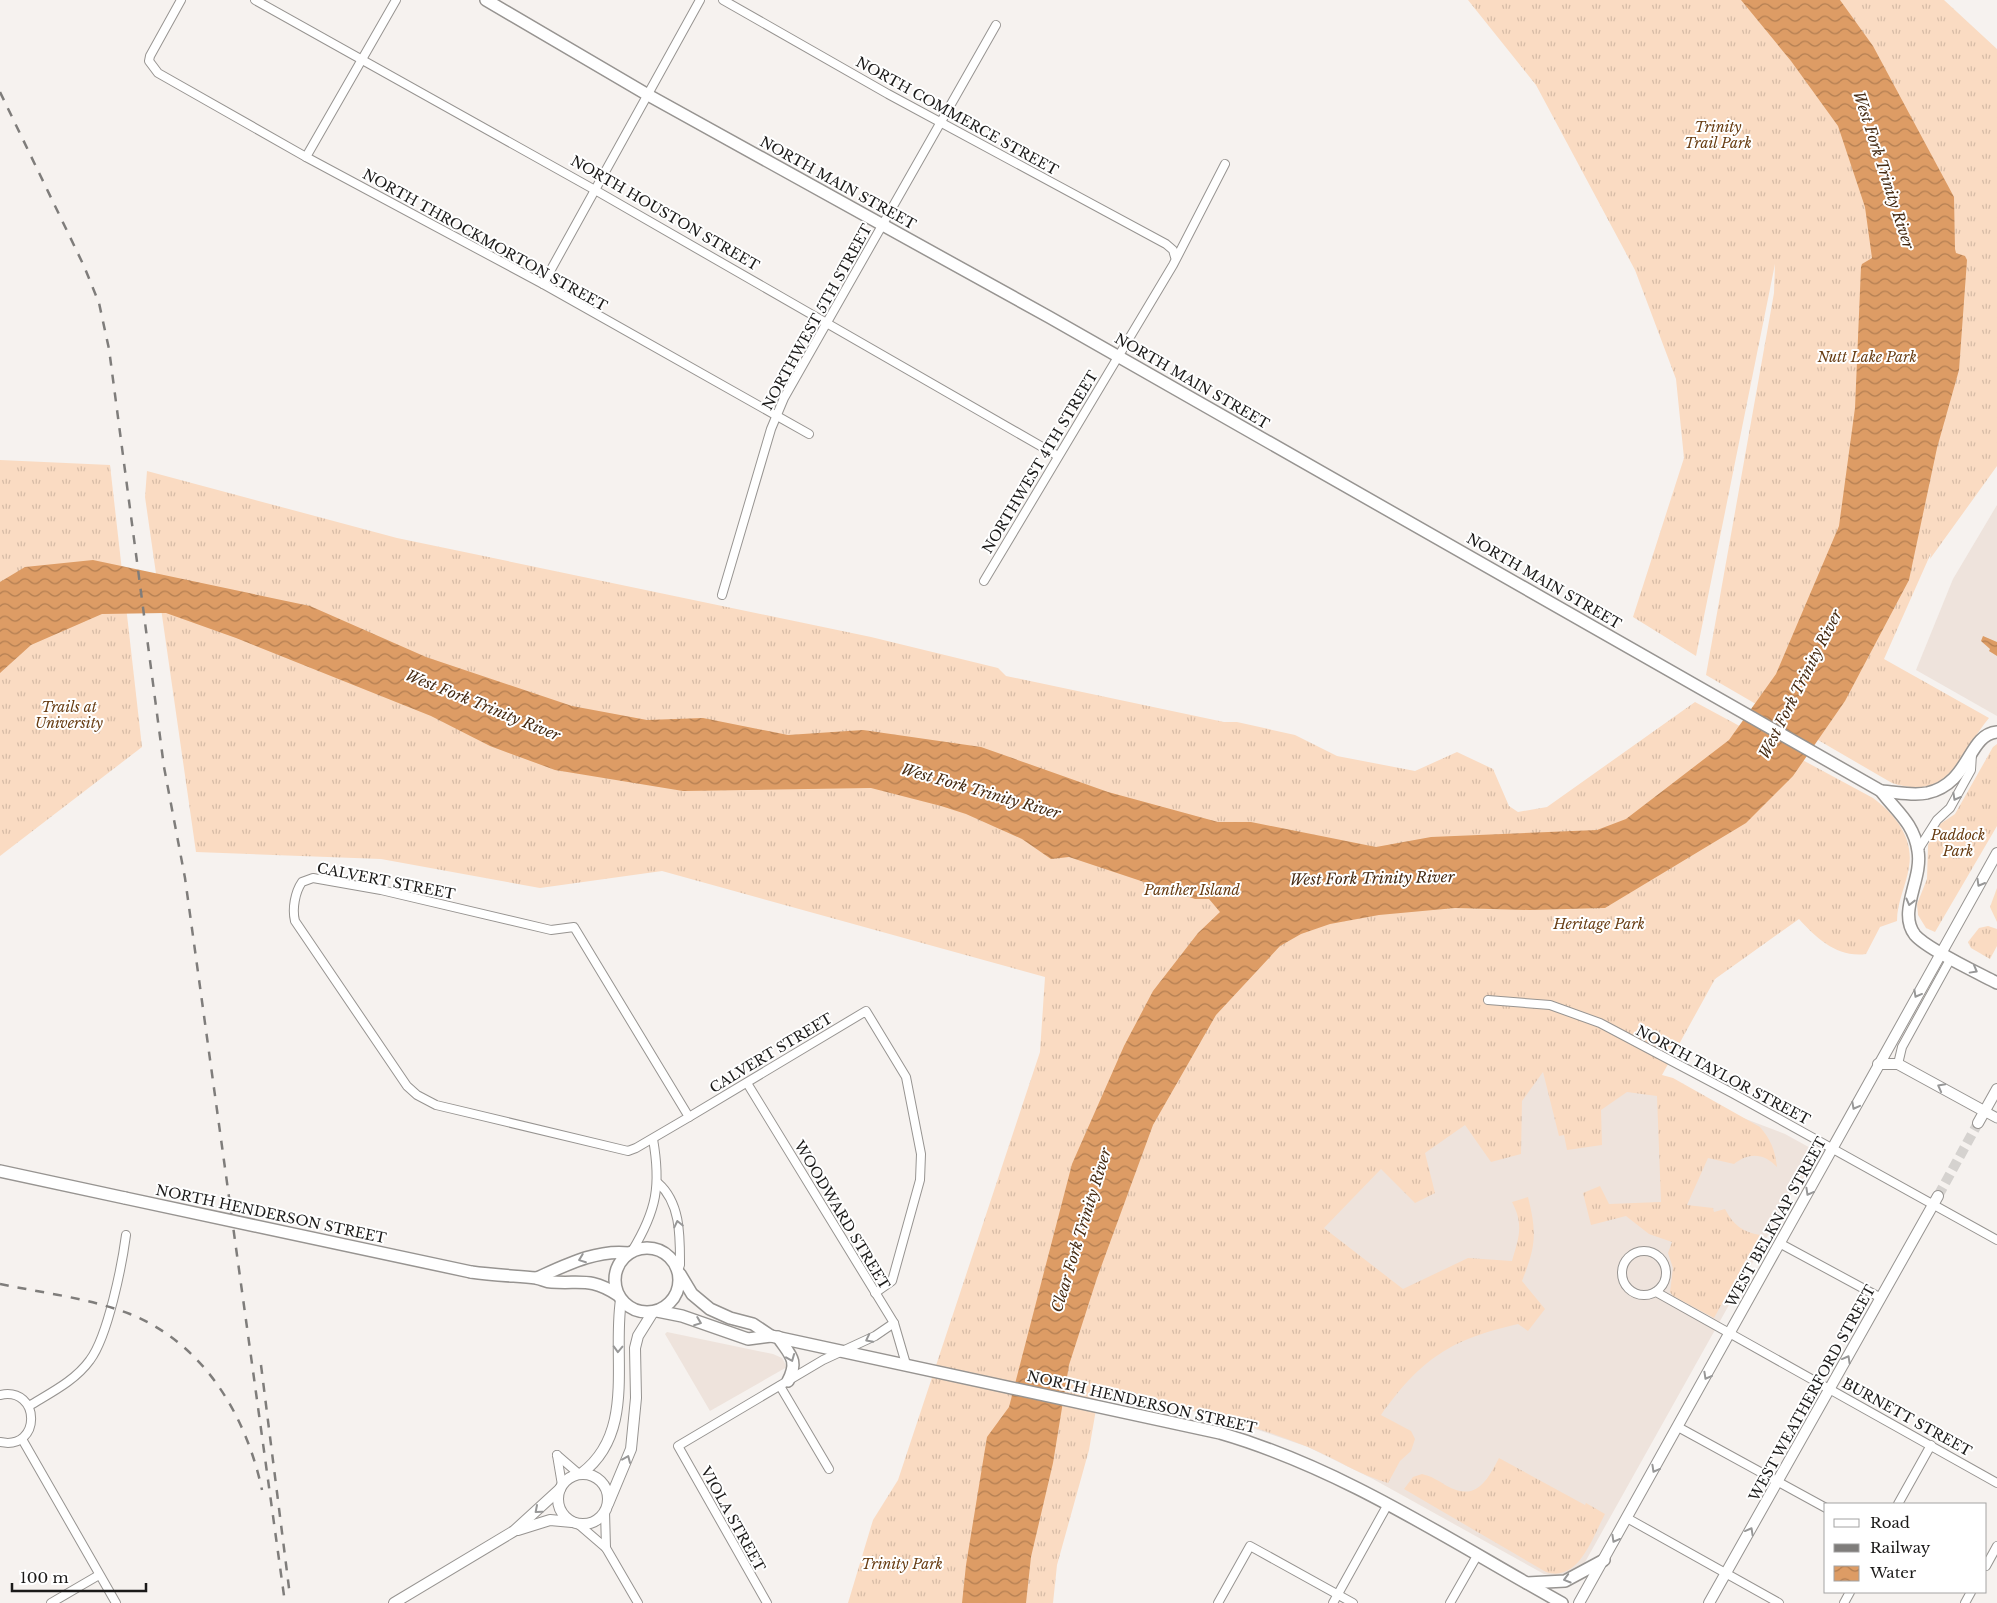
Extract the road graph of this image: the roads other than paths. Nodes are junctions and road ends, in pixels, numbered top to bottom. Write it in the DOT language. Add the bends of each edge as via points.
graph roads {
  1 [pos="181,0"];
  2 [pos="255,0"];
  3 [pos="396,0"];
  4 [pos="486,0"];
  5 [pos="700,0"];
  6 [pos="723,0"];
  7 [pos="996,25"];
  8 [pos="360,61"];
  9 [pos="648,95"];
  10 [pos="941,122"];
  11 [pos="306,157"];
  12 [pos="1225,164"];
  13 [pos="595,190"];
  14 [pos="882,224"];
  15 [pos="1175,257"];
  16 [pos="542,284"];
  17 [pos="827,323"];
  18 [pos="1117,356"];
  19 [pos="777,416"];
  20 [pos="808,434"];
  21 [pos="1058,456"];
  22 [pos="984,581"];
  23 [pos="722,595"];
  24 [pos="1997,732"];
  25 [pos="1972,752"];
  26 [pos="1880,790"];
  27 [pos="1918,850"];
  28 [pos="1997,853"];
  29 [pos="1940,952"];
  30 [pos="1952,958"];
  31 [pos="1997,983"];
  32 [pos="1488,1000"];
  33 [pos="1878,1064"];
  34 [pos="1898,1064"];
  35 [pos="747,1084"];
  36 [pos="1997,1089"];
  37 [pos="1984,1111"];
  38 [pos="689,1117"];
  39 [pos="1997,1118"];
  40 [pos="1978,1123"];
  41 [pos="653,1139"];
  42 [pos="1832,1149"];
  43 [pos="0,1171"];
  44 [pos="658,1183"];
  45 [pos="1936,1200"];
  46 [pos="126,1235"];
  47 [pos="1997,1240"];
  48 [pos="1780,1244"];
  49 [pos="631,1252"];
  50 [pos="679,1272"];
  51 [pos="537,1278"];
  52 [pos="1656,1292"];
  53 [pos="875,1293"];
  54 [pos="619,1298"];
  55 [pos="1881,1298"];
  56 [pos="655,1312"];
  57 [pos="894,1323"];
  58 [pos="1731,1333"];
  59 [pos="775,1336"];
  60 [pos="843,1352"];
  61 [pos="906,1364"];
  62 [pos="784,1384"];
  63 [pos="1830,1388"];
  64 [pos="0,1395"];
  65 [pos="28,1406"];
  66 [pos="1678,1427"];
  67 [pos="22,1439"];
  68 [pos="0,1442"];
  69 [pos="1931,1445"];
  70 [pos="829,1469"];
  71 [pos="581,1473"];
  72 [pos="1778,1481"];
  73 [pos="1997,1483"];
  74 [pos="561,1487"];
  75 [pos="1899,1503"];
  76 [pos="1388,1504"];
  77 [pos="606,1507"];
  78 [pos="1824,1507"];
  79 [pos="1627,1518"];
  80 [pos="575,1523"];
  81 [pos="514,1531"];
  82 [pos="1997,1546"];
  83 [pos="606,1548"];
  84 [pos="1478,1554"];
  85 [pos="1604,1560"];
  86 [pos="1987,1564"];
  87 [pos="1726,1573"];
  88 [pos="99,1575"];
  89 [pos="1527,1583"];
  90 [pos="1337,1594"];
  91 [pos="51,1603"];
  92 [pos="116,1603"];
  93 [pos="394,1603"];
  94 [pos="638,1603"];
  95 [pos="767,1603"];
  96 [pos="1218,1603"];
  97 [pos="1332,1603"];
  98 [pos="1353,1603"];
  99 [pos="1450,1603"];
  100 [pos="1562,1603"];
  101 [pos="1579,1603"];
  102 [pos="1709,1603"];
  103 [pos="1779,1603"];
  1 -- 11 [label="street, NORTH THROCKMORTON STREET" via="150,56 152,66"];
  2 -- 8 [label="street, NORTH HOUSTON STREET"];
  3 -- 8 [label="street"];
  4 -- 9 [label="main road, NORTH MAIN STREET"];
  5 -- 9 [label="street"];
  6 -- 10 [label="street, NORTH COMMERCE STREET"];
  7 -- 10 [label="street, NORTHWEST 5TH STREET"];
  8 -- 11 [label="street"];
  8 -- 13 [label="street, NORTH HOUSTON STREET"];
  9 -- 13 [label="street"];
  9 -- 14 [label="main road, NORTH MAIN STREET"];
  10 -- 14 [label="street, NORTHWEST 5TH STREET"];
  10 -- 15 [label="street, NORTH COMMERCE STREET" via="1166,244"];
  11 -- 16 [label="street, NORTH THROCKMORTON STREET"];
  12 -- 15 [label="street, NORTHWEST 4TH STREET"];
  13 -- 16 [label="street"];
  13 -- 17 [label="street, NORTH HOUSTON STREET"];
  14 -- 17 [label="street, NORTHWEST 5TH STREET"];
  14 -- 18 [label="main road, NORTH MAIN STREET"];
  15 -- 18 [label="street, NORTHWEST 4TH STREET"];
  16 -- 19 [label="street, NORTH THROCKMORTON STREET"];
  17 -- 19 [label="street, NORTHWEST 5TH STREET"];
  17 -- 21 [label="street, NORTH HOUSTON STREET"];
  18 -- 21 [label="street, NORTHWEST 4TH STREET"];
  18 -- 26 [label="main road, NORTH MAIN STREET"];
  19 -- 20 [label="street, NORTH THROCKMORTON STREET"];
  19 -- 23 [label="street, NORTHWEST 5TH STREET"];
  21 -- 22 [label="street, NORTHWEST 4TH STREET"];
  24 -- 25 [label="main road" via="1981,739"];
  25 -- 26 [label="main road" via="1958,775 1944,787 1917,794"];
  25 -- 27 [label="street, one-way" via="1971,770 1950,808 1937,820"];
  26 -- 27 [label="main road" via="1908,822"];
  27 -- 29 [label="main road, one-way" via="1919,870 1908,910 1909,924 1919,939"];
  28 -- 29 [label="main road, WEST BELKNAP STREET, one-way"];
  29 -- 30 [label="main road"];
  29 -- 33 [label="main road, WEST BELKNAP STREET, one-way"];
  30 -- 31 [label="main road, one-way"];
  30 -- 34 [label="street" via="1902,1047"];
  32 -- 42 [label="street, NORTH TAYLOR STREET" via="1537,1003 1584,1016"];
  33 -- 34 [label="main road"];
  33 -- 42 [label="main road, WEST BELKNAP STREET, one-way"];
  37 -- 34 [label="main road, one-way"];
  35 -- 38 [label="street, CALVERT STREET"];
  35 -- 53 [label="street, WOODWARD STREET"];
  35 -- 53 [label="street, CALVERT STREET" via="866,1012 906,1077 921,1154 920,1180 892,1281"];
  36 -- 37 [label="main road"];
  37 -- 39 [label="street"];
  37 -- 40 [label="main road"];
  38 -- 41 [label="street, CALVERT STREET"];
  38 -- 41 [label="street, CALVERT STREET" via="574,927 551,930 381,890 312,878 299,886 294,910 296,921 412,1091 436,1105 628,1151"];
  41 -- 44 [label="street"];
  42 -- 45 [label="street, NORTH TAYLOR STREET"];
  42 -- 48 [label="main road, WEST BELKNAP STREET, one-way"];
  43 -- 51 [label="main road, NORTH HENDERSON STREET, bridge" via="471,1272"];
  44 -- 49 [label="street" via="649,1220"];
  50 -- 44 [label="street, one-way" via="678,1224 667,1190"];
  45 -- 47 [label="street, NORTH TAYLOR STREET"];
  45 -- 55 [label="main road, WEST WEATHERFORD STREET"];
  46 -- 65 [label="street" via="114,1295 91,1359 69,1381"];
  48 -- 55 [label="street"];
  48 -- 58 [label="main road, WEST BELKNAP STREET"];
  49 -- 50 [label="main road" via="654,1248 664,1252"];
  49 -- 51 [label="main road, NORTH HENDERSON STREET, one-way" via="593,1255"];
  49 -- 54 [label="main road" via="619,1262 616,1270 615,1286"];
  50 -- 56 [label="main road" via="674,1297"];
  50 -- 59 [label="main road, NORTH HENDERSON STREET" via="692,1294 710,1308"];
  51 -- 54 [label="main road, NORTH HENDERSON STREET" via="550,1282 587,1281 608,1289"];
  52 -- 52 [label="street" via="1666,1280 1665,1264 1648,1250 1633,1254 1623,1266 1628,1288 1641,1295"];
  52 -- 58 [label="street, BURNETT STREET"];
  53 -- 57 [label="street, WOODWARD STREET"];
  54 -- 56 [label="main road" via="632,1309"];
  54 -- 71 [label="main road, one-way" via="615,1423 598,1460"];
  63 -- 55 [label="main road, WEST WEATHERFORD STREET, one-way"];
  56 -- 59 [label="main road, NORTH HENDERSON STREET, one-way" via="685,1317 748,1339"];
  77 -- 56 [label="main road, one-way" via="631,1449 638,1336"];
  57 -- 60 [label="street, one-way"];
  57 -- 61 [label="street, WOODWARD STREET"];
  58 -- 63 [label="street, BURNETT STREET"];
  58 -- 66 [label="main road, WEST BELKNAP STREET, one-way"];
  59 -- 60 [label="main road, NORTH HENDERSON STREET"];
  59 -- 62 [label="main road, one-way" via="794,1362 793,1372"];
  60 -- 61 [label="main road, NORTH HENDERSON STREET"];
  60 -- 62 [label="street" via="823,1360"];
  61 -- 76 [label="main road, NORTH HENDERSON STREET" via="1220,1433 1274,1450 1335,1476"];
  62 -- 70 [label="street"];
  62 -- 95 [label="street, VIOLA STREET" via="678,1446"];
  63 -- 69 [label="street, BURNETT STREET"];
  63 -- 72 [label="main road, WEST WEATHERFORD STREET"];
  64 -- 65 [label="street" via="17,1396"];
  65 -- 67 [label="street" via="30,1427"];
  66 -- 72 [label="street"];
  66 -- 79 [label="main road, WEST BELKNAP STREET, one-way"];
  67 -- 68 [label="street"];
  67 -- 88 [label="street"];
  69 -- 73 [label="street, BURNETT STREET"];
  69 -- 75 [label="street"];
  71 -- 74 [label="main road" via="566,1480"];
  71 -- 74 [label="street" via="557,1456"];
  71 -- 77 [label="main road" via="602,1482 607,1490"];
  72 -- 78 [label="street"];
  87 -- 72 [label="main road, WEST WEATHERFORD STREET, one-way"];
  74 -- 80 [label="main road" via="557,1500 559,1507 562,1514"];
  74 -- 81 [label="main road, one-way"];
  76 -- 84 [label="main road, NORTH HENDERSON STREET"];
  76 -- 90 [label="street"];
  77 -- 80 [label="main road" via="593,1522"];
  77 -- 83 [label="street"];
  79 -- 85 [label="main road, WEST BELKNAP STREET, one-way"];
  79 -- 87 [label="street"];
  80 -- 81 [label="main road" via="550,1520"];
  80 -- 83 [label="street"];
  81 -- 93 [label="main road"];
  82 -- 86 [label="street"];
  83 -- 94 [label="street"];
  84 -- 89 [label="main road, NORTH HENDERSON STREET"];
  84 -- 99 [label="street"];
  85 -- 89 [label="main road, one-way" via="1565,1581"];
  85 -- 101 [label="main road, WEST BELKNAP STREET"];
  87 -- 102 [label="main road, WEST WEATHERFORD STREET"];
  87 -- 103 [label="street"];
  88 -- 91 [label="street"];
  88 -- 92 [label="street"];
  89 -- 100 [label="main road, NORTH HENDERSON STREET"];
  90 -- 96 [label="street" via="1250,1546"];
  90 -- 97 [label="street"];
  90 -- 98 [label="street"];
}
